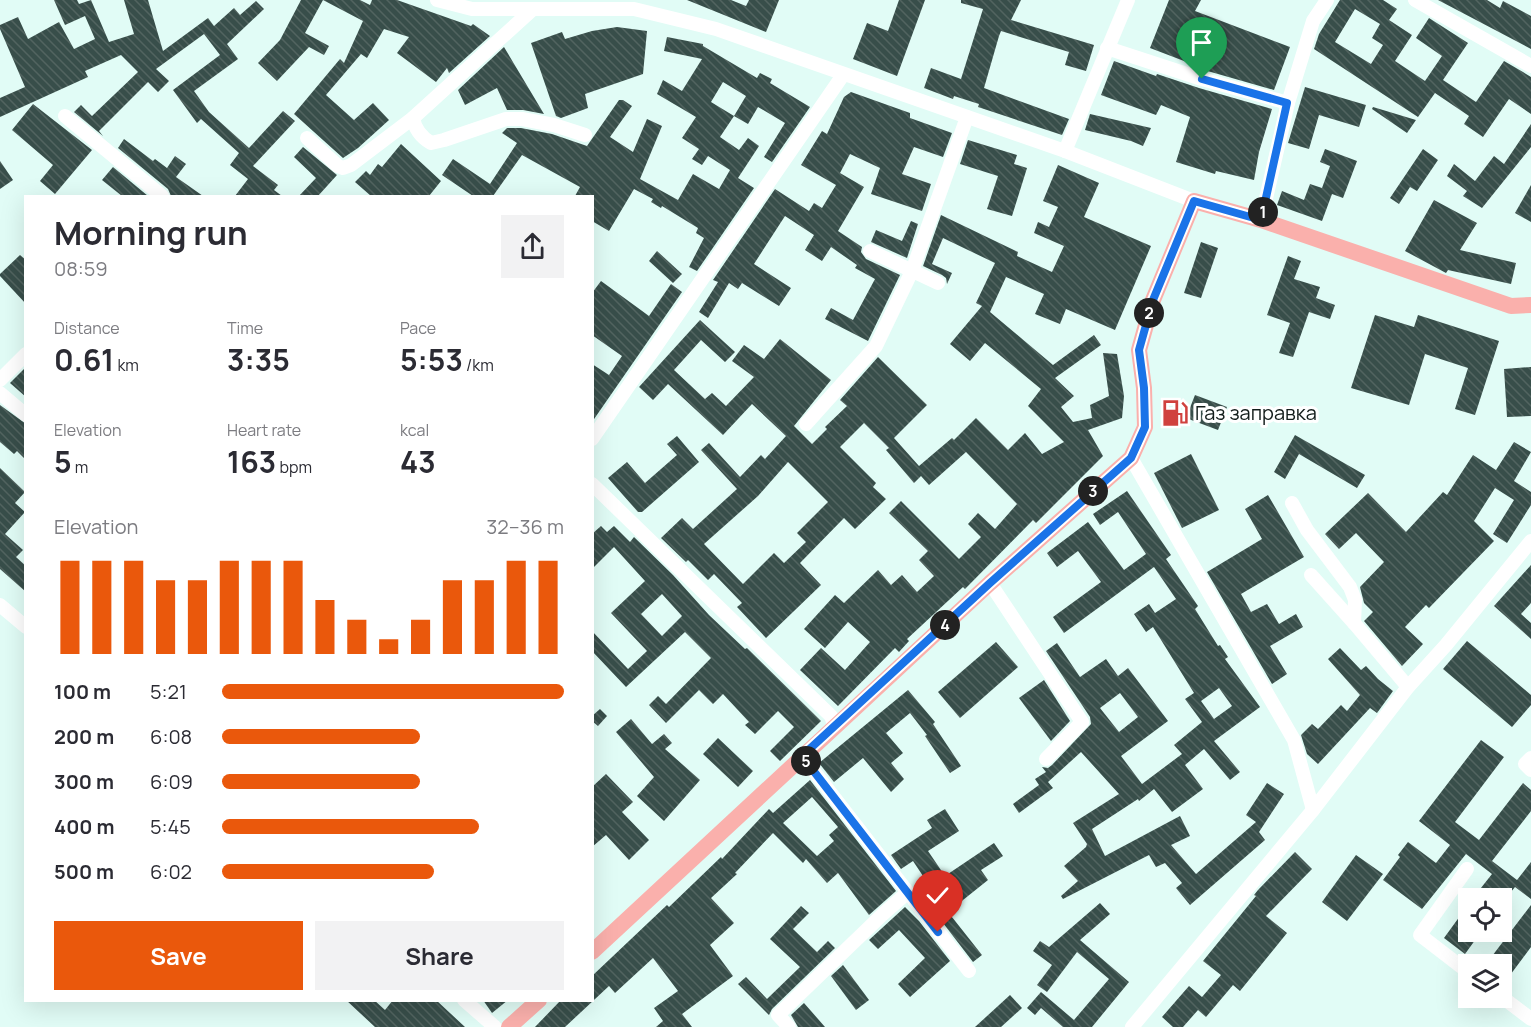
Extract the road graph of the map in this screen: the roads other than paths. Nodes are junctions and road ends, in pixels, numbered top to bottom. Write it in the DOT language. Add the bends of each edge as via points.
graph roads {
  1 [pos="437,0"];
  2 [pos="1128,0"];
  3 [pos="1327,0"];
  4 [pos="1415,0"];
  5 [pos="554,5"];
  6 [pos="524,6"];
  7 [pos="1107,48"];
  8 [pos="1531,66"];
  9 [pos="843,75"];
  10 [pos="1287,103"];
  11 [pos="64,116"];
  12 [pos="967,117"];
  13 [pos="413,118"];
  14 [pos="585,135"];
  15 [pos="307,138"];
  16 [pos="1065,151"];
  17 [pos="161,195"];
  18 [pos="1194,201"];
  19 [pos="1261,220"];
  20 [pos="870,250"];
  21 [pos="912,271"];
  22 [pos="938,283"];
  23 [pos="1531,305"];
  24 [pos="24,356"];
  25 [pos="0,380"];
  26 [pos="0,393"];
  27 [pos="24,413"];
  28 [pos="806,424"];
  29 [pos="594,436"];
  30 [pos="1131,458"];
  31 [pos="594,486"];
  32 [pos="1292,503"];
  33 [pos="1531,541"];
  34 [pos="1311,575"];
  35 [pos="990,583"];
  36 [pos="0,606"];
  37 [pos="1354,623"];
  38 [pos="24,625"];
  39 [pos="1408,687"];
  40 [pos="835,727"];
  41 [pos="802,756"];
  42 [pos="1531,758"];
  43 [pos="1046,759"];
  44 [pos="1531,770"];
  45 [pos="1313,810"];
  46 [pos="1467,868"];
  47 [pos="907,893"];
  48 [pos="594,950"];
  49 [pos="1458,964"];
  50 [pos="969,971"];
  51 [pos="466,1002"];
  52 [pos="537,1002"];
  53 [pos="1512,1005"];
  54 [pos="1531,1019"];
  55 [pos="776,1021"];
  56 [pos="495,1027"];
  57 [pos="509,1027"];
  58 [pos="789,1027"];
  59 [pos="1132,1027"];
  1 -- 6 [label="street" via="472,9"];
  2 -- 7 [label="street"];
  3 -- 10 [label="street" via="1313,21"];
  4 -- 8 [label="street"];
  5 -- 6 [label="street"];
  5 -- 9 [label="street" via="634,9 716,29"];
  6 -- 13 [label="street"];
  7 -- 10 [label="street"];
  7 -- 16 [label="street"];
  9 -- 12 [label="street"];
  9 -- 29 [label="street"];
  10 -- 19 [label="street"];
  11 -- 17 [label="street"];
  12 -- 16 [label="street"];
  12 -- 21 [label="street"];
  13 -- 14 [label="street" via="421,137 431,143 506,119 554,125"];
  13 -- 15 [label="street" via="347,167 338,166"];
  16 -- 18 [label="street"];
  18 -- 19 [label="main road"];
  18 -- 30 [label="main road" via="1153,300 1139,350 1145,427"];
  19 -- 23 [label="main road" via="1511,306"];
  20 -- 21 [label="street"];
  21 -- 22 [label="street"];
  21 -- 28 [label="street" via="876,346"];
  24 -- 25 [label="street"];
  26 -- 27 [label="street"];
  30 -- 35 [label="main road"];
  30 -- 45 [label="street" via="1294,740"];
  31 -- 40 [label="street" via="831,716"];
  32 -- 37 [label="street" via="1350,587"];
  33 -- 39 [label="street"];
  34 -- 37 [label="street"];
  35 -- 40 [label="main road"];
  35 -- 43 [label="street" via="1082,722"];
  36 -- 38 [label="street"];
  37 -- 39 [label="street"];
  39 -- 45 [label="street"];
  40 -- 41 [label="main road"];
  41 -- 47 [label="street"];
  41 -- 48 [label="main road"];
  42 -- 44 [label="street" via="1525,764"];
  45 -- 59 [label="street"];
  46 -- 49 [label="street" via="1420,935"];
  47 -- 50 [label="street"];
  47 -- 55 [label="street"];
  51 -- 56 [label="street"];
  52 -- 57 [label="main road"];
  53 -- 54 [label="street"];
  55 -- 58 [label="street"];
}
